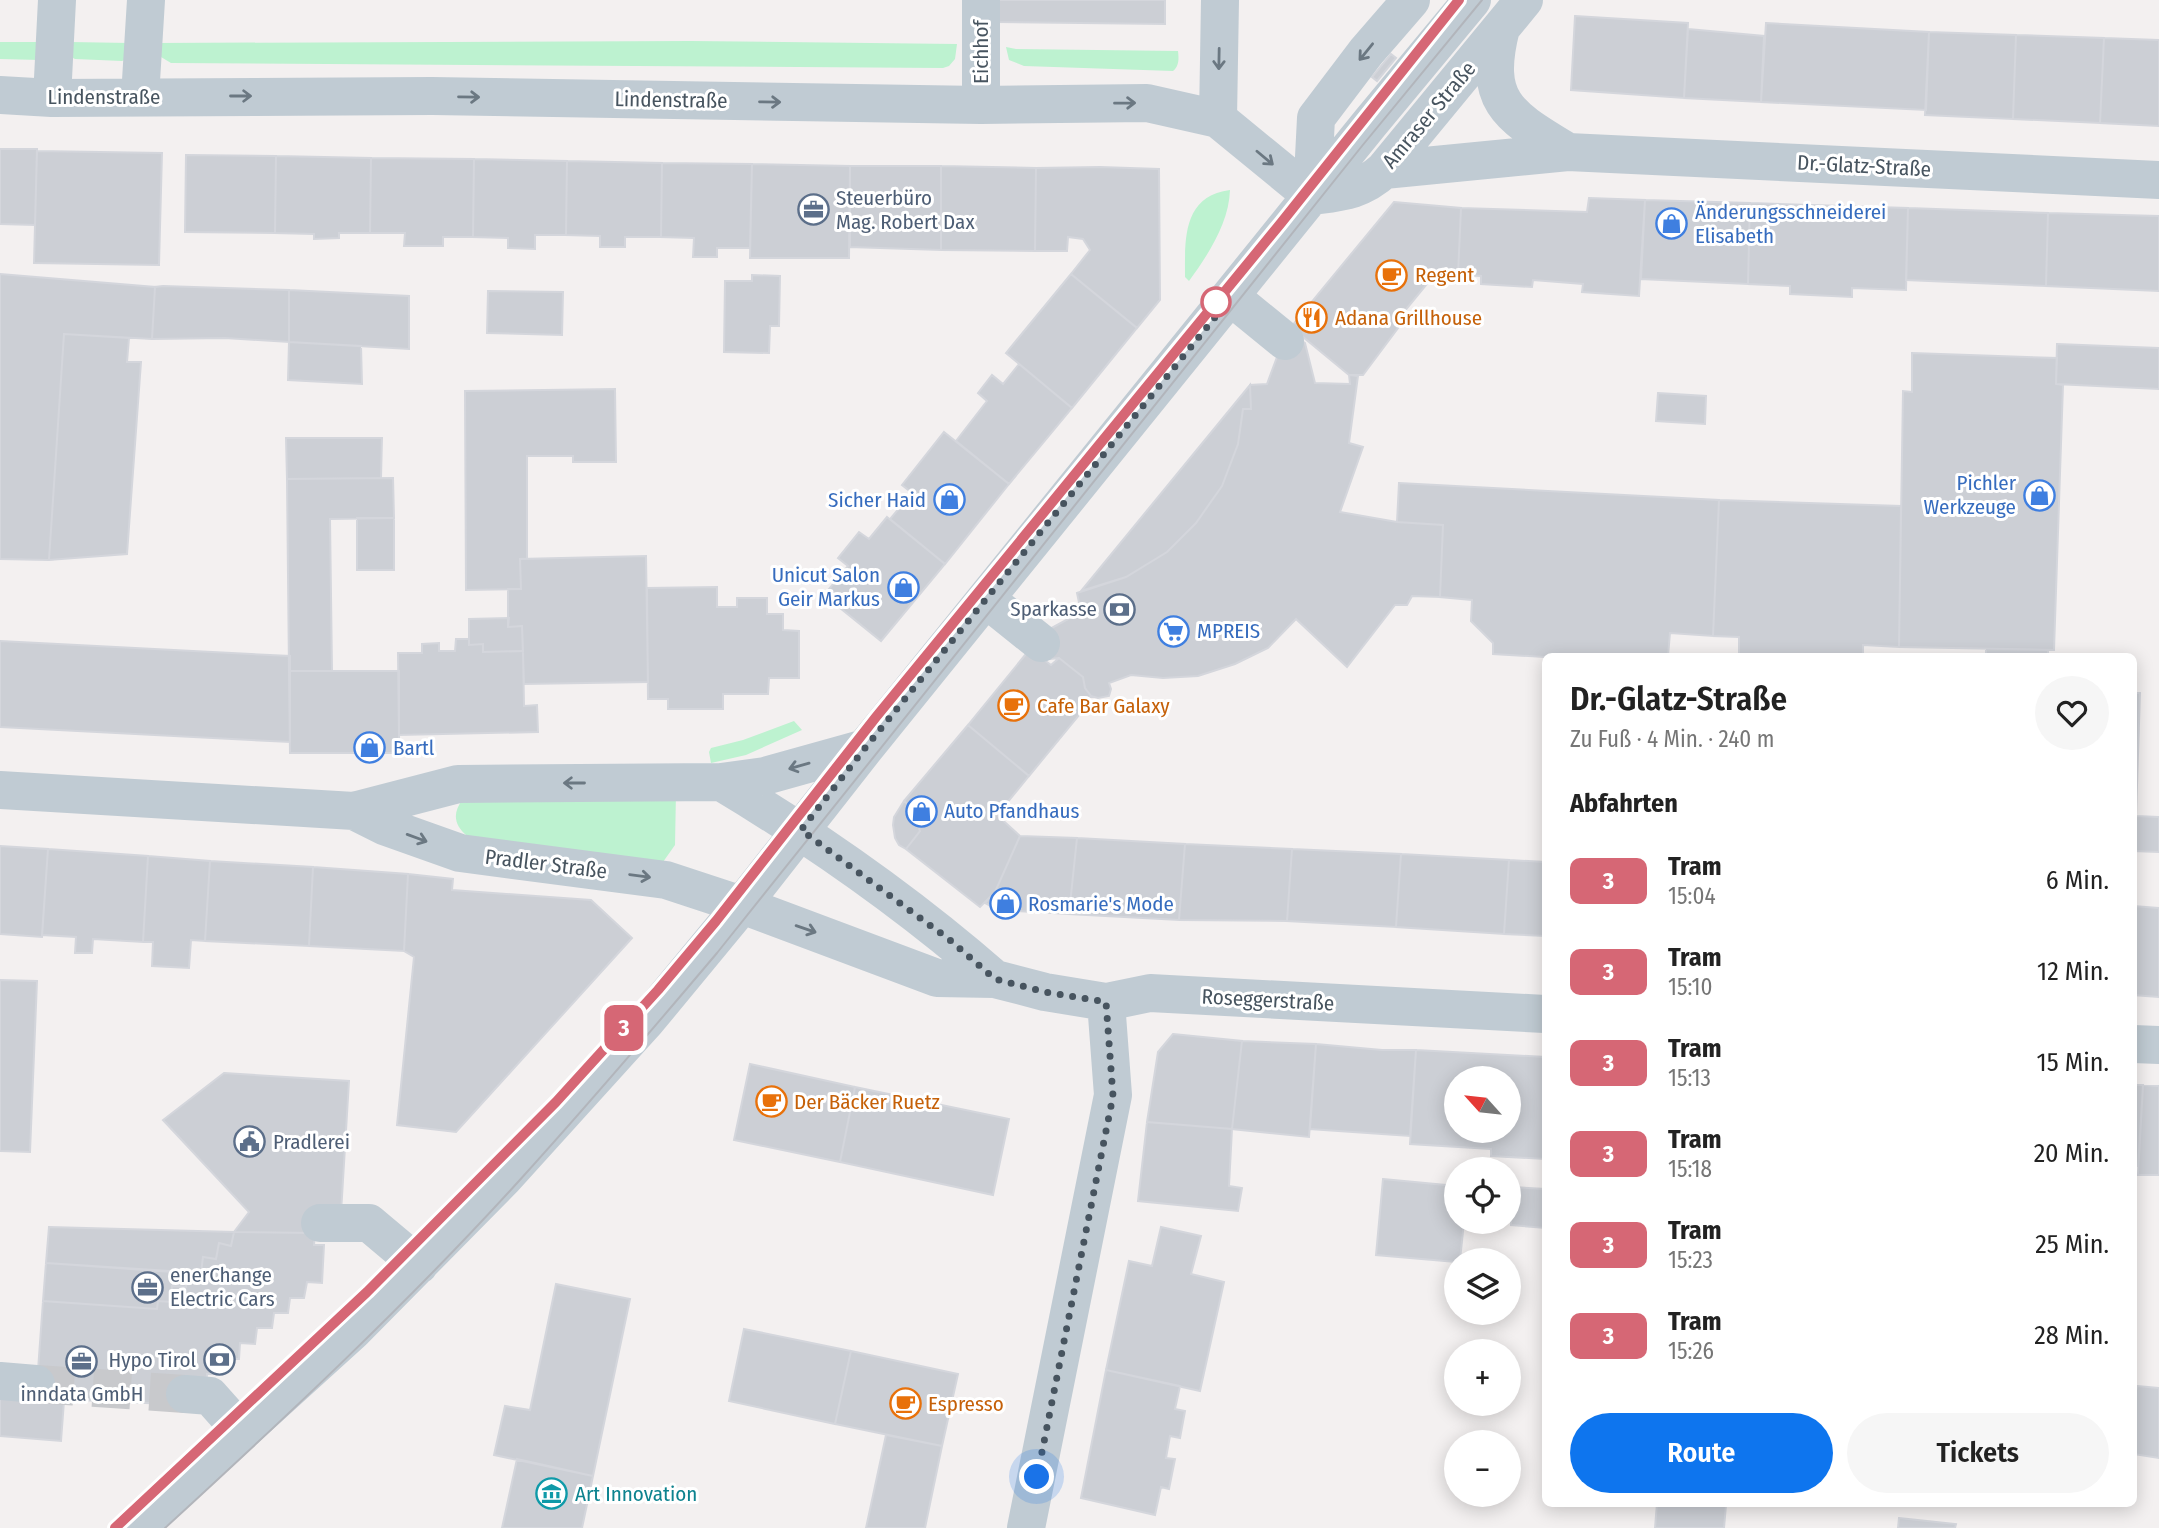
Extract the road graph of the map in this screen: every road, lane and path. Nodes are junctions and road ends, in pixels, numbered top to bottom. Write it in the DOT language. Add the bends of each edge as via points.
graph roads {
  1 [pos="57,0"];
  2 [pos="146,0"];
  3 [pos="981,0"];
  4 [pos="1220,0"];
  5 [pos="1410,0"];
  6 [pos="1472,0"];
  7 [pos="1513,13"];
  8 [pos="0,95"];
  9 [pos="140,97"];
  10 [pos="52,99"];
  11 [pos="981,105"];
  12 [pos="1218,119"];
  13 [pos="1568,152"];
  14 [pos="1384,170"];
  15 [pos="2159,180"];
  16 [pos="1312,197"];
  17 [pos="1231,297"];
  18 [pos="1285,341"];
  19 [pos="986,599"];
  20 [pos="1041,643"];
  21 [pos="865,748"];
  22 [pos="721,782"];
  23 [pos="0,790"];
  24 [pos="354,811"];
  25 [pos="801,830"];
  26 [pos="742,905"];
  27 [pos="995,979"];
  28 [pos="1106,1002"];
  29 [pos="1542,1014"];
  30 [pos="2137,1044"];
  31 [pos="2159,1045"];
  32 [pos="320,1223"];
  33 [pos="419,1265"];
  34 [pos="185,1394"];
  35 [pos="242,1432"];
  36 [pos="136,1528"];
  37 [pos="1026,1528"];
  1 -- 10 [label="street"];
  2 -- 9 [label="street"];
  3 -- 11 [label="street, Eichhof"];
  4 -- 12 [label="street, one-way"];
  5 -- 16 [label="street, one-way" via="1316,118"];
  6 -- 16 [label="street"];
  7 -- 13 [label="street" via="1495,52 1496,86 1503,102 1526,124"];
  7 -- 14 [label="street, Amraser Straße"];
  8 -- 10 [label="street, Lindenstraße"];
  9 -- 10 [label="street, Lindenstraße"];
  9 -- 11 [label="street, Lindenstraße, one-way" via="432,96"];
  11 -- 12 [label="street, Lindenstraße, one-way" via="1147,103"];
  12 -- 16 [label="street, Lindenstraße, one-way"];
  13 -- 14 [label="street, Dr.-Glatz-Straße"];
  13 -- 15 [label="street, Dr.-Glatz-Straße"];
  14 -- 16 [label="street, Amraser Straße" via="1364,186"];
  16 -- 17 [label="street"];
  17 -- 18 [label="street"];
  17 -- 19 [label="street"];
  19 -- 20 [label="street"];
  19 -- 21 [label="street"];
  21 -- 22 [label="street, Pradler Straße, one-way" via="765,776"];
  21 -- 25 [label="street"];
  22 -- 24 [label="street, Pradler Straße, one-way" via="458,784"];
  22 -- 25 [label="street"];
  23 -- 24 [label="street, Pradler Straße"];
  24 -- 26 [label="street, Pradler Straße, one-way" via="460,853 666,880"];
  25 -- 26 [label="street"];
  25 -- 27 [label="street, Roseggerstraße" via="950,940"];
  26 -- 27 [label="street, Roseggerstraße, one-way" via="937,978"];
  26 -- 33 [label="street" via="638,1030"];
  27 -- 28 [label="street, Roseggerstraße"];
  28 -- 29 [label="street, Roseggerstraße" via="1150,993"];
  28 -- 37 [label="street" via="1113,1096"];
  30 -- 31 [label="street"];
  32 -- 33 [label="street" via="369,1223"];
  33 -- 35 [label="street"];
  34 -- 35 [label="street" via="210,1396"];
  35 -- 36 [label="street"];
}
